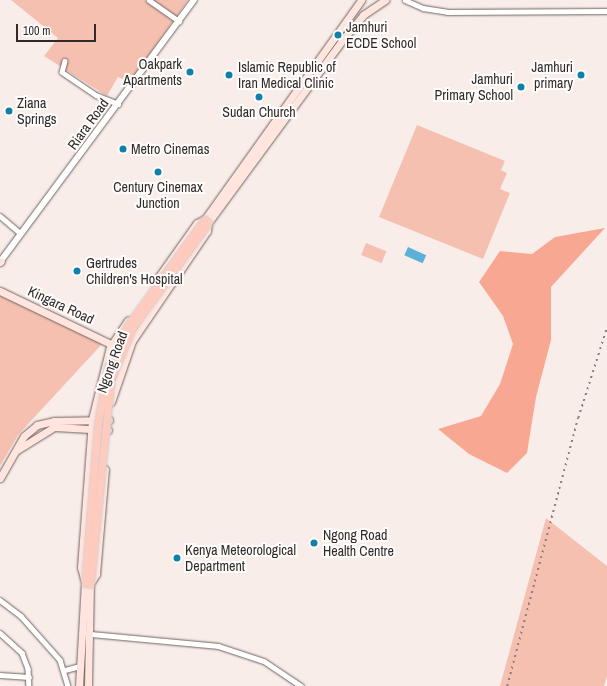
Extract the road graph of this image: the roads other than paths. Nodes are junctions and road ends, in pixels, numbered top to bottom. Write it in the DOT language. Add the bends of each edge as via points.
graph roads {
  1 [pos="149,0"];
  2 [pos="194,0"];
  3 [pos="361,0"];
  4 [pos="385,0"];
  5 [pos="405,0"];
  6 [pos="607,11"];
  7 [pos="179,21"];
  8 [pos="65,60"];
  9 [pos="118,104"];
  10 [pos="0,216"];
  11 [pos="207,221"];
  12 [pos="20,233"];
  13 [pos="0,262"];
  14 [pos="0,285"];
  15 [pos="0,291"];
  16 [pos="10,296"];
  17 [pos="111,344"];
  18 [pos="127,352"];
  19 [pos="92,419"];
  20 [pos="106,420"];
  21 [pos="91,428"];
  22 [pos="105,430"];
  23 [pos="16,451"];
  24 [pos="0,478"];
  25 [pos="85,519"];
  26 [pos="101,520"];
  27 [pos="88,584"];
  28 [pos="0,600"];
  29 [pos="0,633"];
  30 [pos="91,634"];
  31 [pos="80,666"];
  32 [pos="65,670"];
  33 [pos="0,675"];
  34 [pos="29,677"];
  35 [pos="29,686"];
  36 [pos="68,686"];
  37 [pos="79,686"];
  38 [pos="88,686"];
  39 [pos="301,686"];
  1 -- 7 [label="street"];
  2 -- 7 [label="street, Riara Road"];
  3 -- 11 [label="main road, Ngong Road"];
  4 -- 11 [label="main road" via="364,15 344,38 254,162"];
  5 -- 6 [label="street" via="423,8 447,12"];
  7 -- 9 [label="street, Riara Road"];
  8 -- 9 [label="street" via="62,72 96,95"];
  9 -- 12 [label="street, Riara Road"];
  10 -- 12 [label="street"];
  11 -- 17 [label="main road, Ngong Road" via="197,223"];
  11 -- 18 [label="main road, Ngong Road" via="207,231 142,322"];
  11 -- 20 [label="main road, Ngong Road, bridge" via="124,343 111,379"];
  11 -- 27 [label="main road, Ngong Road, bridge" via="127,326 108,367 98,423"];
  12 -- 13 [label="street, Riara Road"];
  14 -- 16 [label="main road"];
  15 -- 16 [label="main road, Kingara Road"];
  16 -- 17 [label="main road, Kingara Road"];
  17 -- 18 [label="main road, Kingara Road"];
  17 -- 19 [label="main road, Ngong Road"];
  18 -- 20 [label="main road, Ngong Road"];
  19 -- 20 [label="main road"];
  19 -- 21 [label="main road, Ngong Road"];
  19 -- 23 [label="main road" via="54,421 37,426 24,436"];
  20 -- 22 [label="main road, Ngong Road, bridge"];
  21 -- 22 [label="main road"];
  21 -- 23 [label="main road" via="54,427"];
  21 -- 25 [label="main road, Ngong Road"];
  22 -- 26 [label="main road, Ngong Road"];
  22 -- 27 [label="main road, Ngong Road, bridge"];
  23 -- 24 [label="main road"];
  25 -- 26 [label="main road"];
  25 -- 27 [label="main road, Ngong Road" via="81,573"];
  26 -- 27 [label="main road, Ngong Road" via="96,574"];
  27 -- 30 [label="main road, Ngong Road"];
  27 -- 31 [label="main road, Ngong Road"];
  28 -- 32 [label="street" via="21,616"];
  29 -- 34 [label="street" via="22,653"];
  30 -- 38 [label="main road, Ngong Road"];
  30 -- 39 [label="street" via="218,646 264,661"];
  31 -- 32 [label="street"];
  31 -- 37 [label="main road, Ngong Road"];
  32 -- 36 [label="street"];
  33 -- 34 [label="street"];
  34 -- 35 [label="street"];
  36 -- 37 [label="street"];
}
